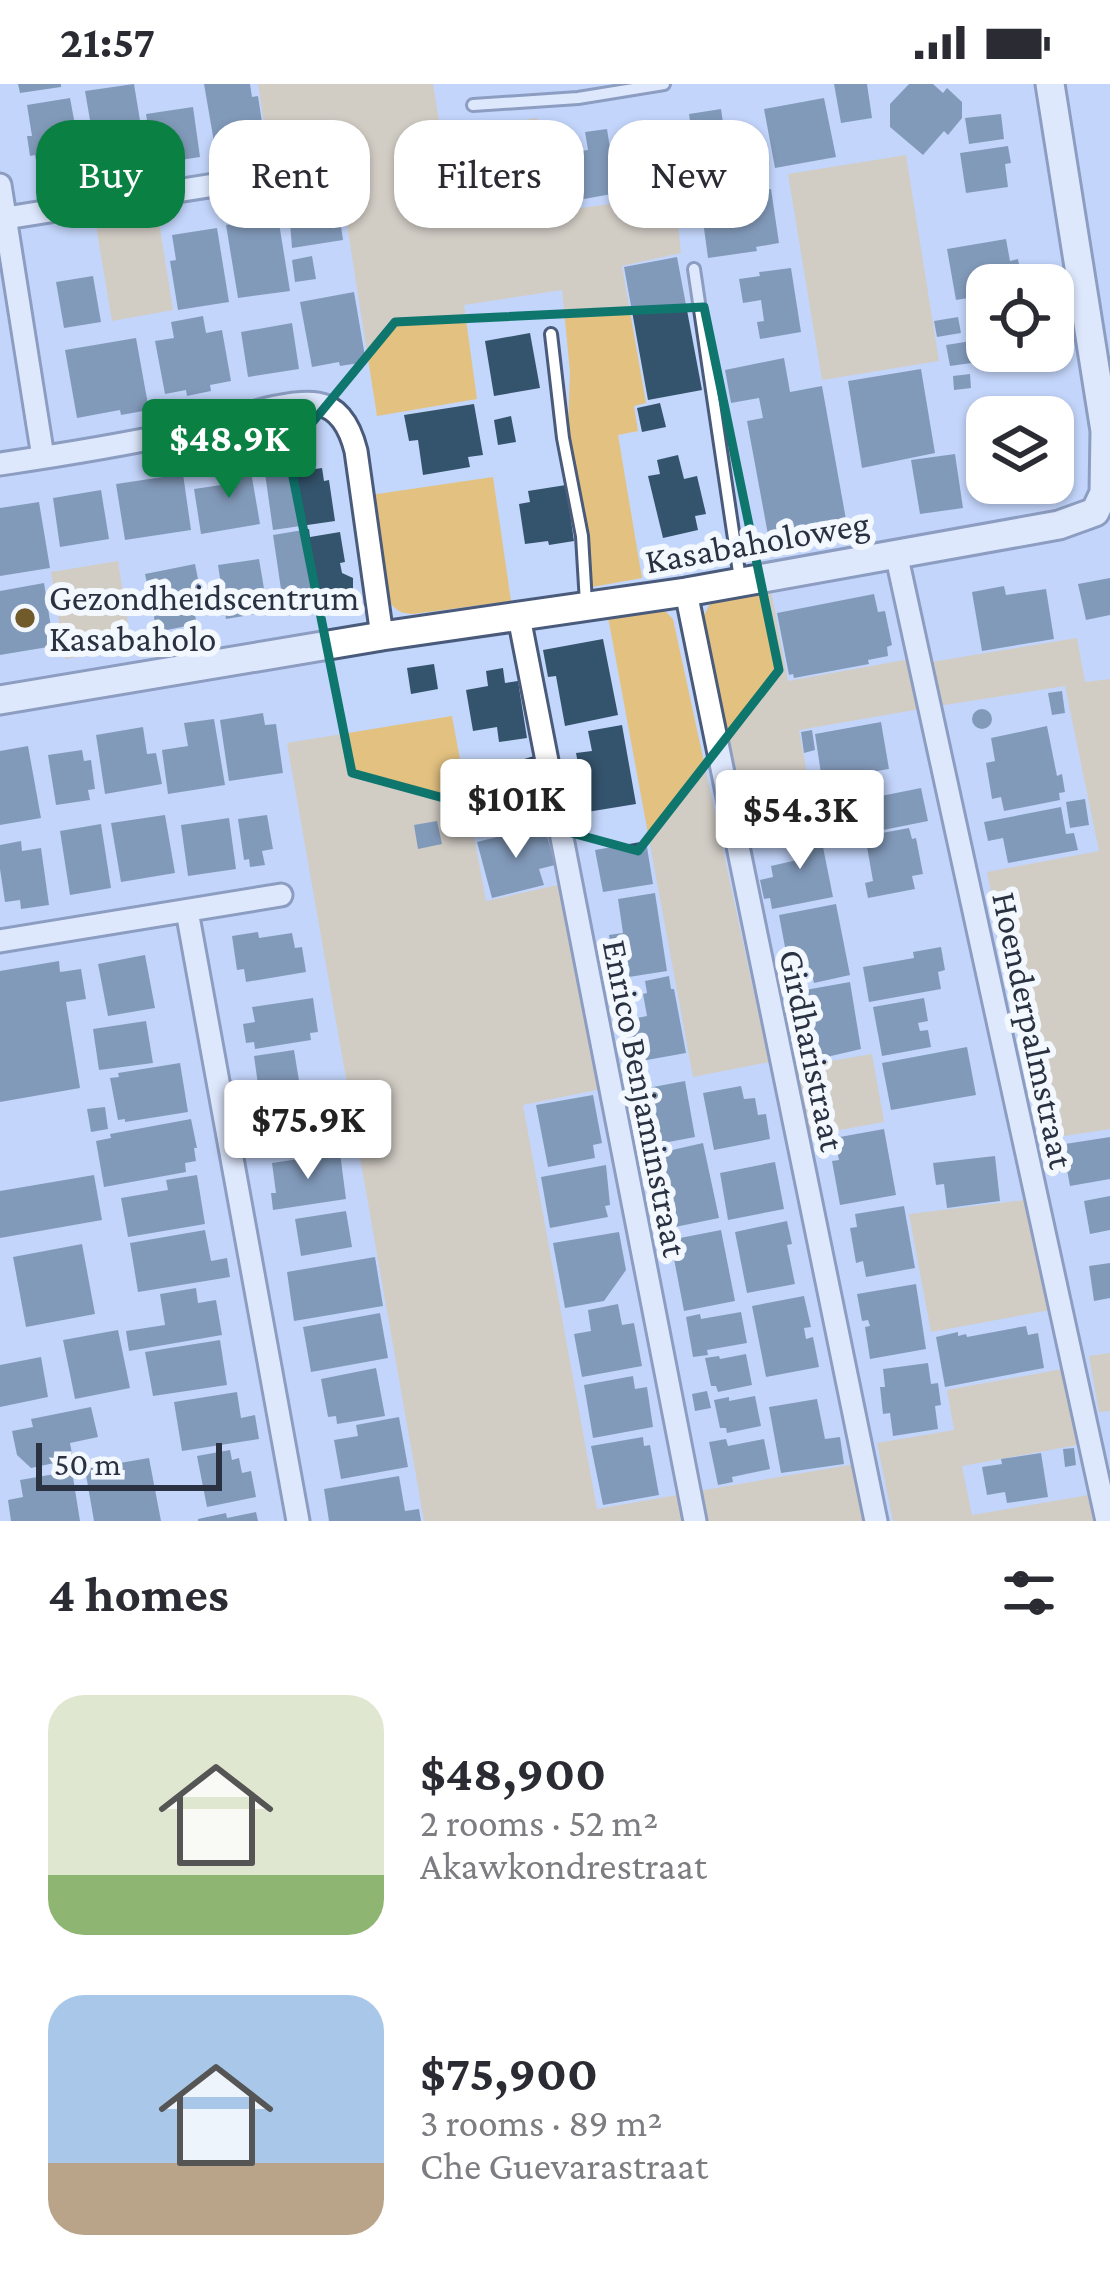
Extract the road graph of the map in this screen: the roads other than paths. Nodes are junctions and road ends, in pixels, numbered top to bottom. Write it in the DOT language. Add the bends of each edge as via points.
graph roads {
  1 [pos="664,84"];
  2 [pos="1050,84"];
  3 [pos="473,105"];
  4 [pos="0,185"];
  5 [pos="209,186"];
  6 [pos="6,218"];
  7 [pos="694,269"];
  8 [pos="551,334"];
  9 [pos="43,458"];
  10 [pos="0,464"];
  11 [pos="1103,511"];
  12 [pos="896,553"];
  13 [pos="741,582"];
  14 [pos="686,592"];
  15 [pos="586,607"];
  16 [pos="519,617"];
  17 [pos="382,637"];
  18 [pos="0,700"];
  19 [pos="281,895"];
  20 [pos="187,910"];
  21 [pos="0,941"];
  22 [pos="298,1521"];
  23 [pos="695,1521"];
  24 [pos="876,1521"];
  25 [pos="1107,1521"];
  1 -- 3 [label="lane"];
  2 -- 11 [label="street, Kasabaholoweg" via="1105,431"];
  4 -- 6 [label="street"];
  5 -- 6 [label="street"];
  6 -- 9 [label="street"];
  7 -- 13 [label="lane"];
  8 -- 15 [label="lane"];
  9 -- 10 [label="street"];
  9 -- 17 [label="street" via="322,404 351,432"];
  11 -- 12 [label="street, Kasabaholoweg"];
  12 -- 13 [label="street, Kasabaholoweg"];
  12 -- 25 [label="street, Hoenderpalmstraat"];
  13 -- 14 [label="street, Kasabaholoweg"];
  14 -- 15 [label="street, Kasabaholoweg"];
  14 -- 24 [label="street, Girdharistraat"];
  15 -- 16 [label="street, Kasabaholoweg"];
  16 -- 17 [label="street, Kasabaholoweg"];
  16 -- 23 [label="street, Enrico Benjaminstraat"];
  17 -- 18 [label="street, Kasabaholoweg"];
  19 -- 20 [label="street"];
  20 -- 21 [label="street"];
  20 -- 22 [label="street"];
}
